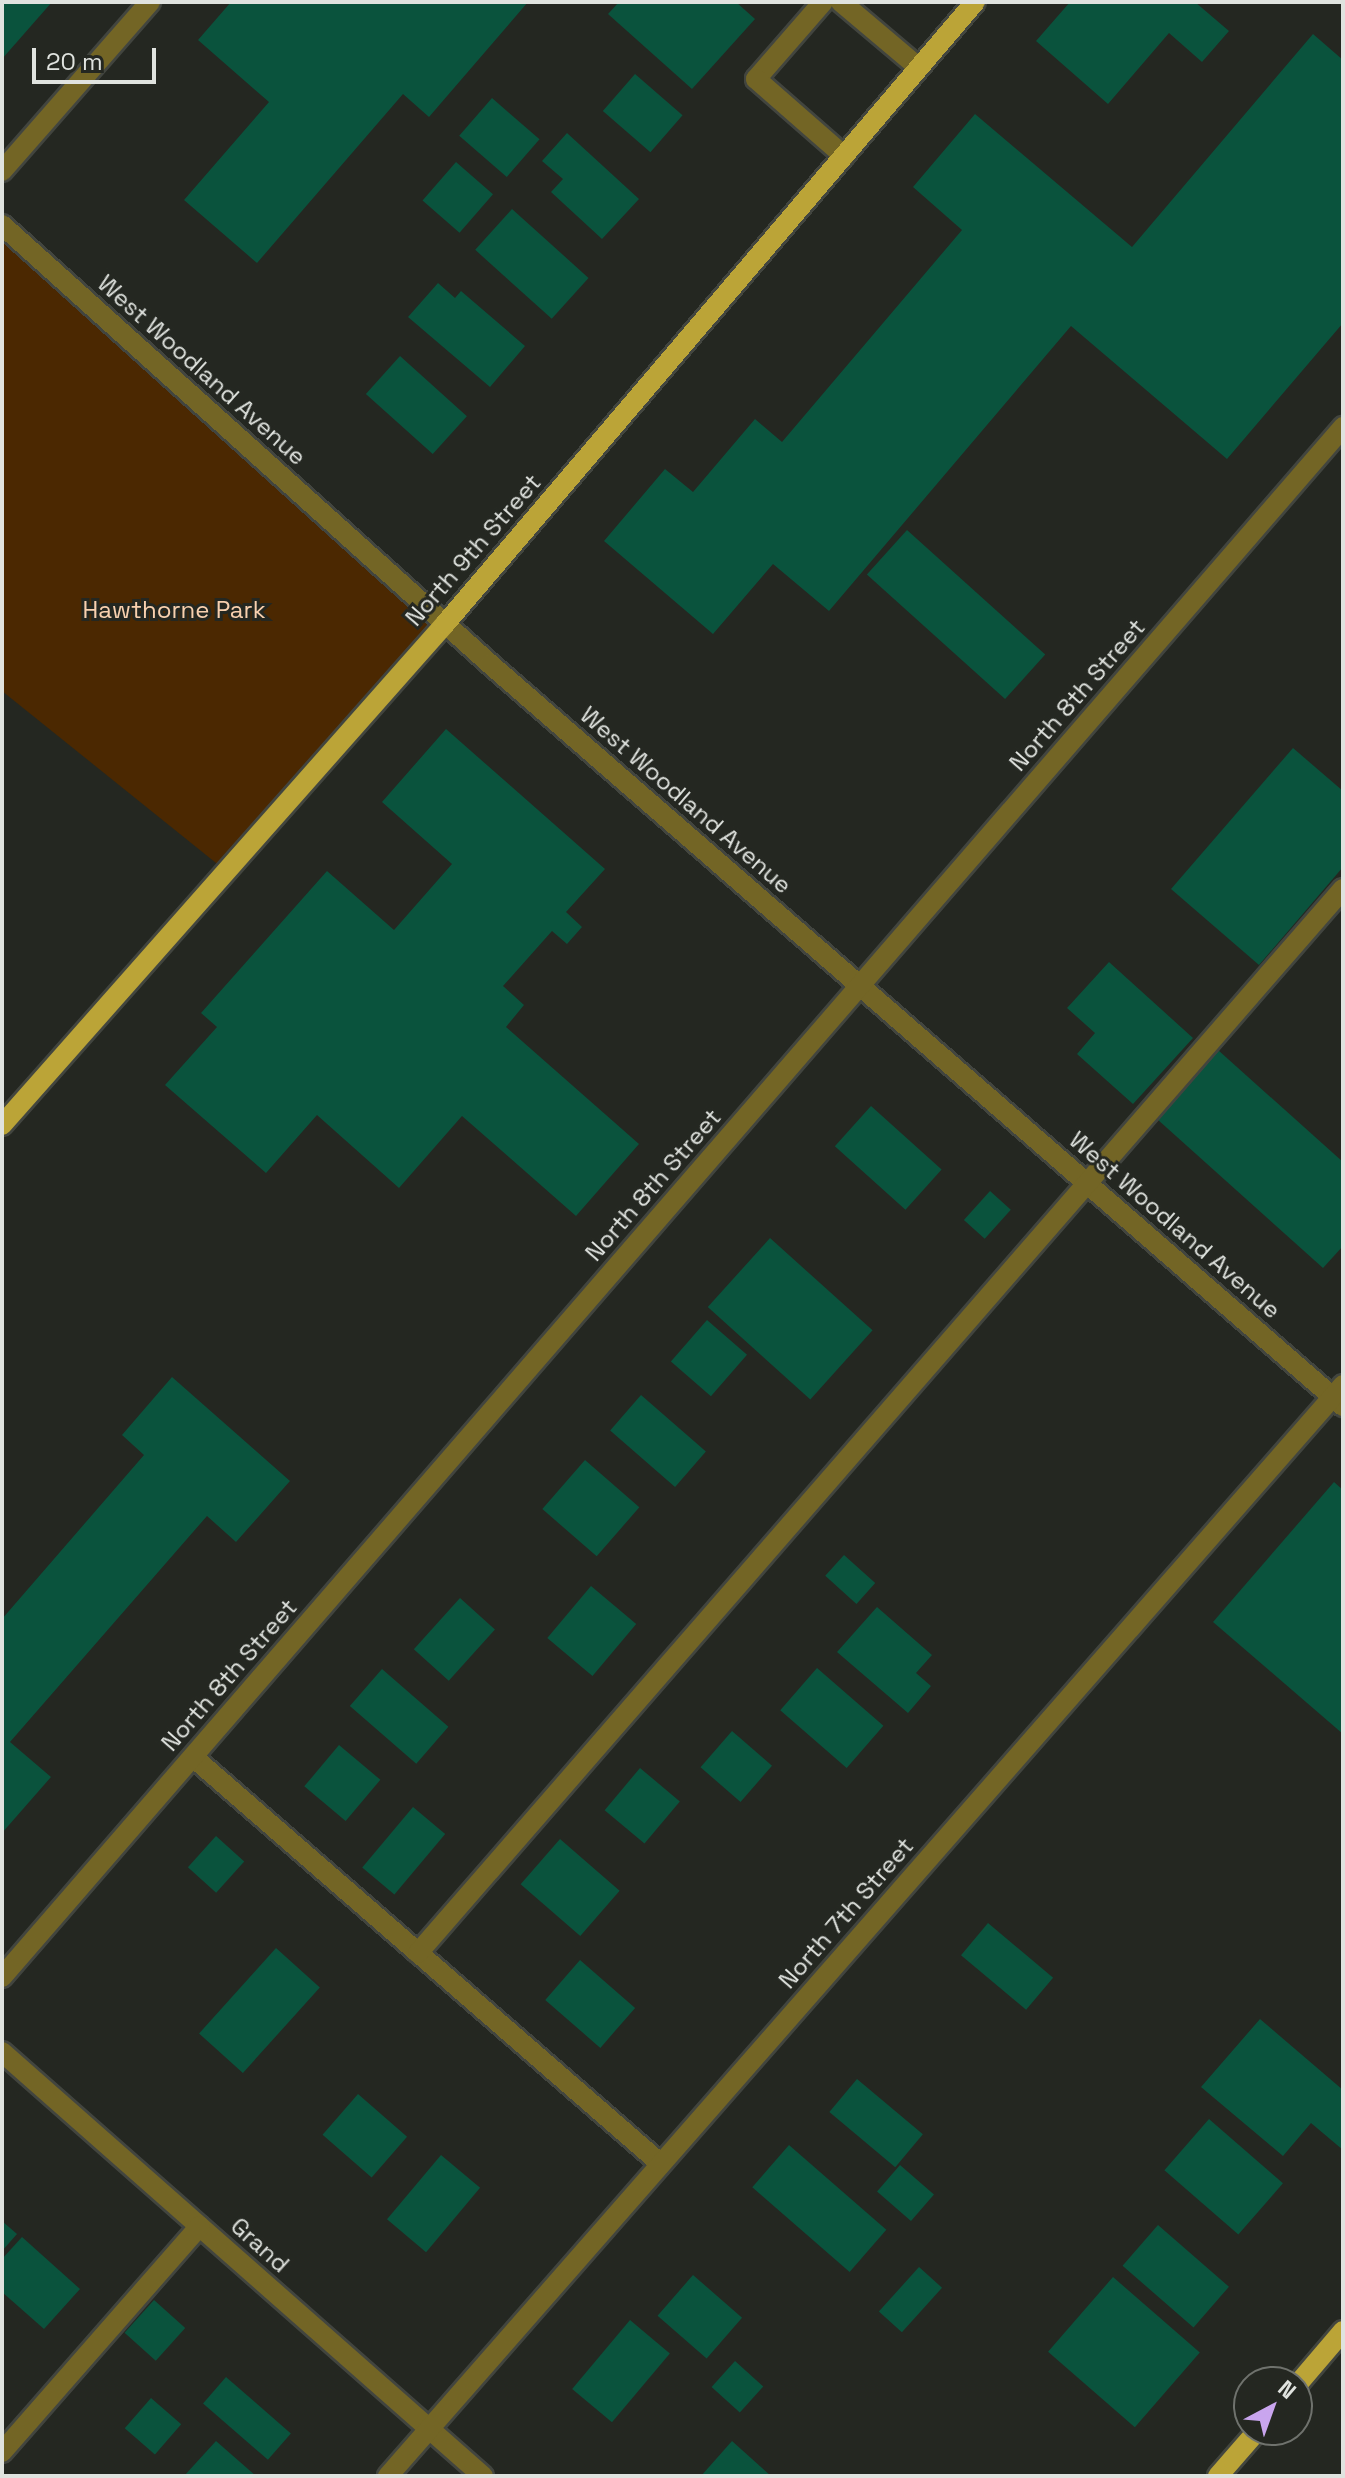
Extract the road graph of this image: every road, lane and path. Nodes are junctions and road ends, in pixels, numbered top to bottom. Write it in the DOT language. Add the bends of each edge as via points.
graph roads {
  1 [pos="150,2"];
  2 [pos="823,2"];
  3 [pos="841,2"];
  4 [pos="975,2"];
  5 [pos="918,67"];
  6 [pos="844,156"];
  7 [pos="2,171"];
  8 [pos="2,225"];
  9 [pos="1343,427"];
  10 [pos="445,624"];
  11 [pos="1343,889"];
  12 [pos="860,986"];
  13 [pos="5,1117"];
  14 [pos="1086,1183"];
  15 [pos="1339,1396"];
  16 [pos="193,1757"];
  17 [pos="418,1953"];
  18 [pos="2,1977"];
  19 [pos="2,2052"];
  20 [pos="661,2164"];
  21 [pos="200,2226"];
  22 [pos="1343,2331"];
  23 [pos="1313,2366"];
  24 [pos="429,2429"];
  25 [pos="1244,2446"];
  26 [pos="2,2452"];
  27 [pos="388,2476"];
  28 [pos="483,2476"];
  29 [pos="1218,2476"];
  1 -- 7 [label="street"];
  2 -- 6 [label="street" via="756,79"];
  3 -- 5 [label="street"];
  4 -- 5 [label="main road, North 9th Street"];
  5 -- 6 [label="main road, North 9th Street"];
  6 -- 10 [label="main road, North 9th Street"];
  8 -- 10 [label="street, West Woodland Avenue"];
  9 -- 12 [label="street, North 8th Street"];
  10 -- 12 [label="street, West Woodland Avenue"];
  10 -- 13 [label="main road, North 9th Street"];
  11 -- 14 [label="street"];
  12 -- 14 [label="street, West Woodland Avenue"];
  12 -- 16 [label="street, North 8th Street"];
  14 -- 15 [label="street, West Woodland Avenue"];
  14 -- 17 [label="street"];
  15 -- 20 [label="street, North 7th Street"];
  16 -- 17 [label="street"];
  16 -- 18 [label="street, North 8th Street"];
  17 -- 20 [label="street"];
  19 -- 21 [label="street, Grand"];
  20 -- 24 [label="street, North 7th Street"];
  21 -- 24 [label="street, Grand"];
  21 -- 26 [label="street"];
  22 -- 23 [label="main road"];
  24 -- 27 [label="street, North 7th Street"];
  24 -- 28 [label="street, Grand"];
  25 -- 29 [label="main road"];
}
